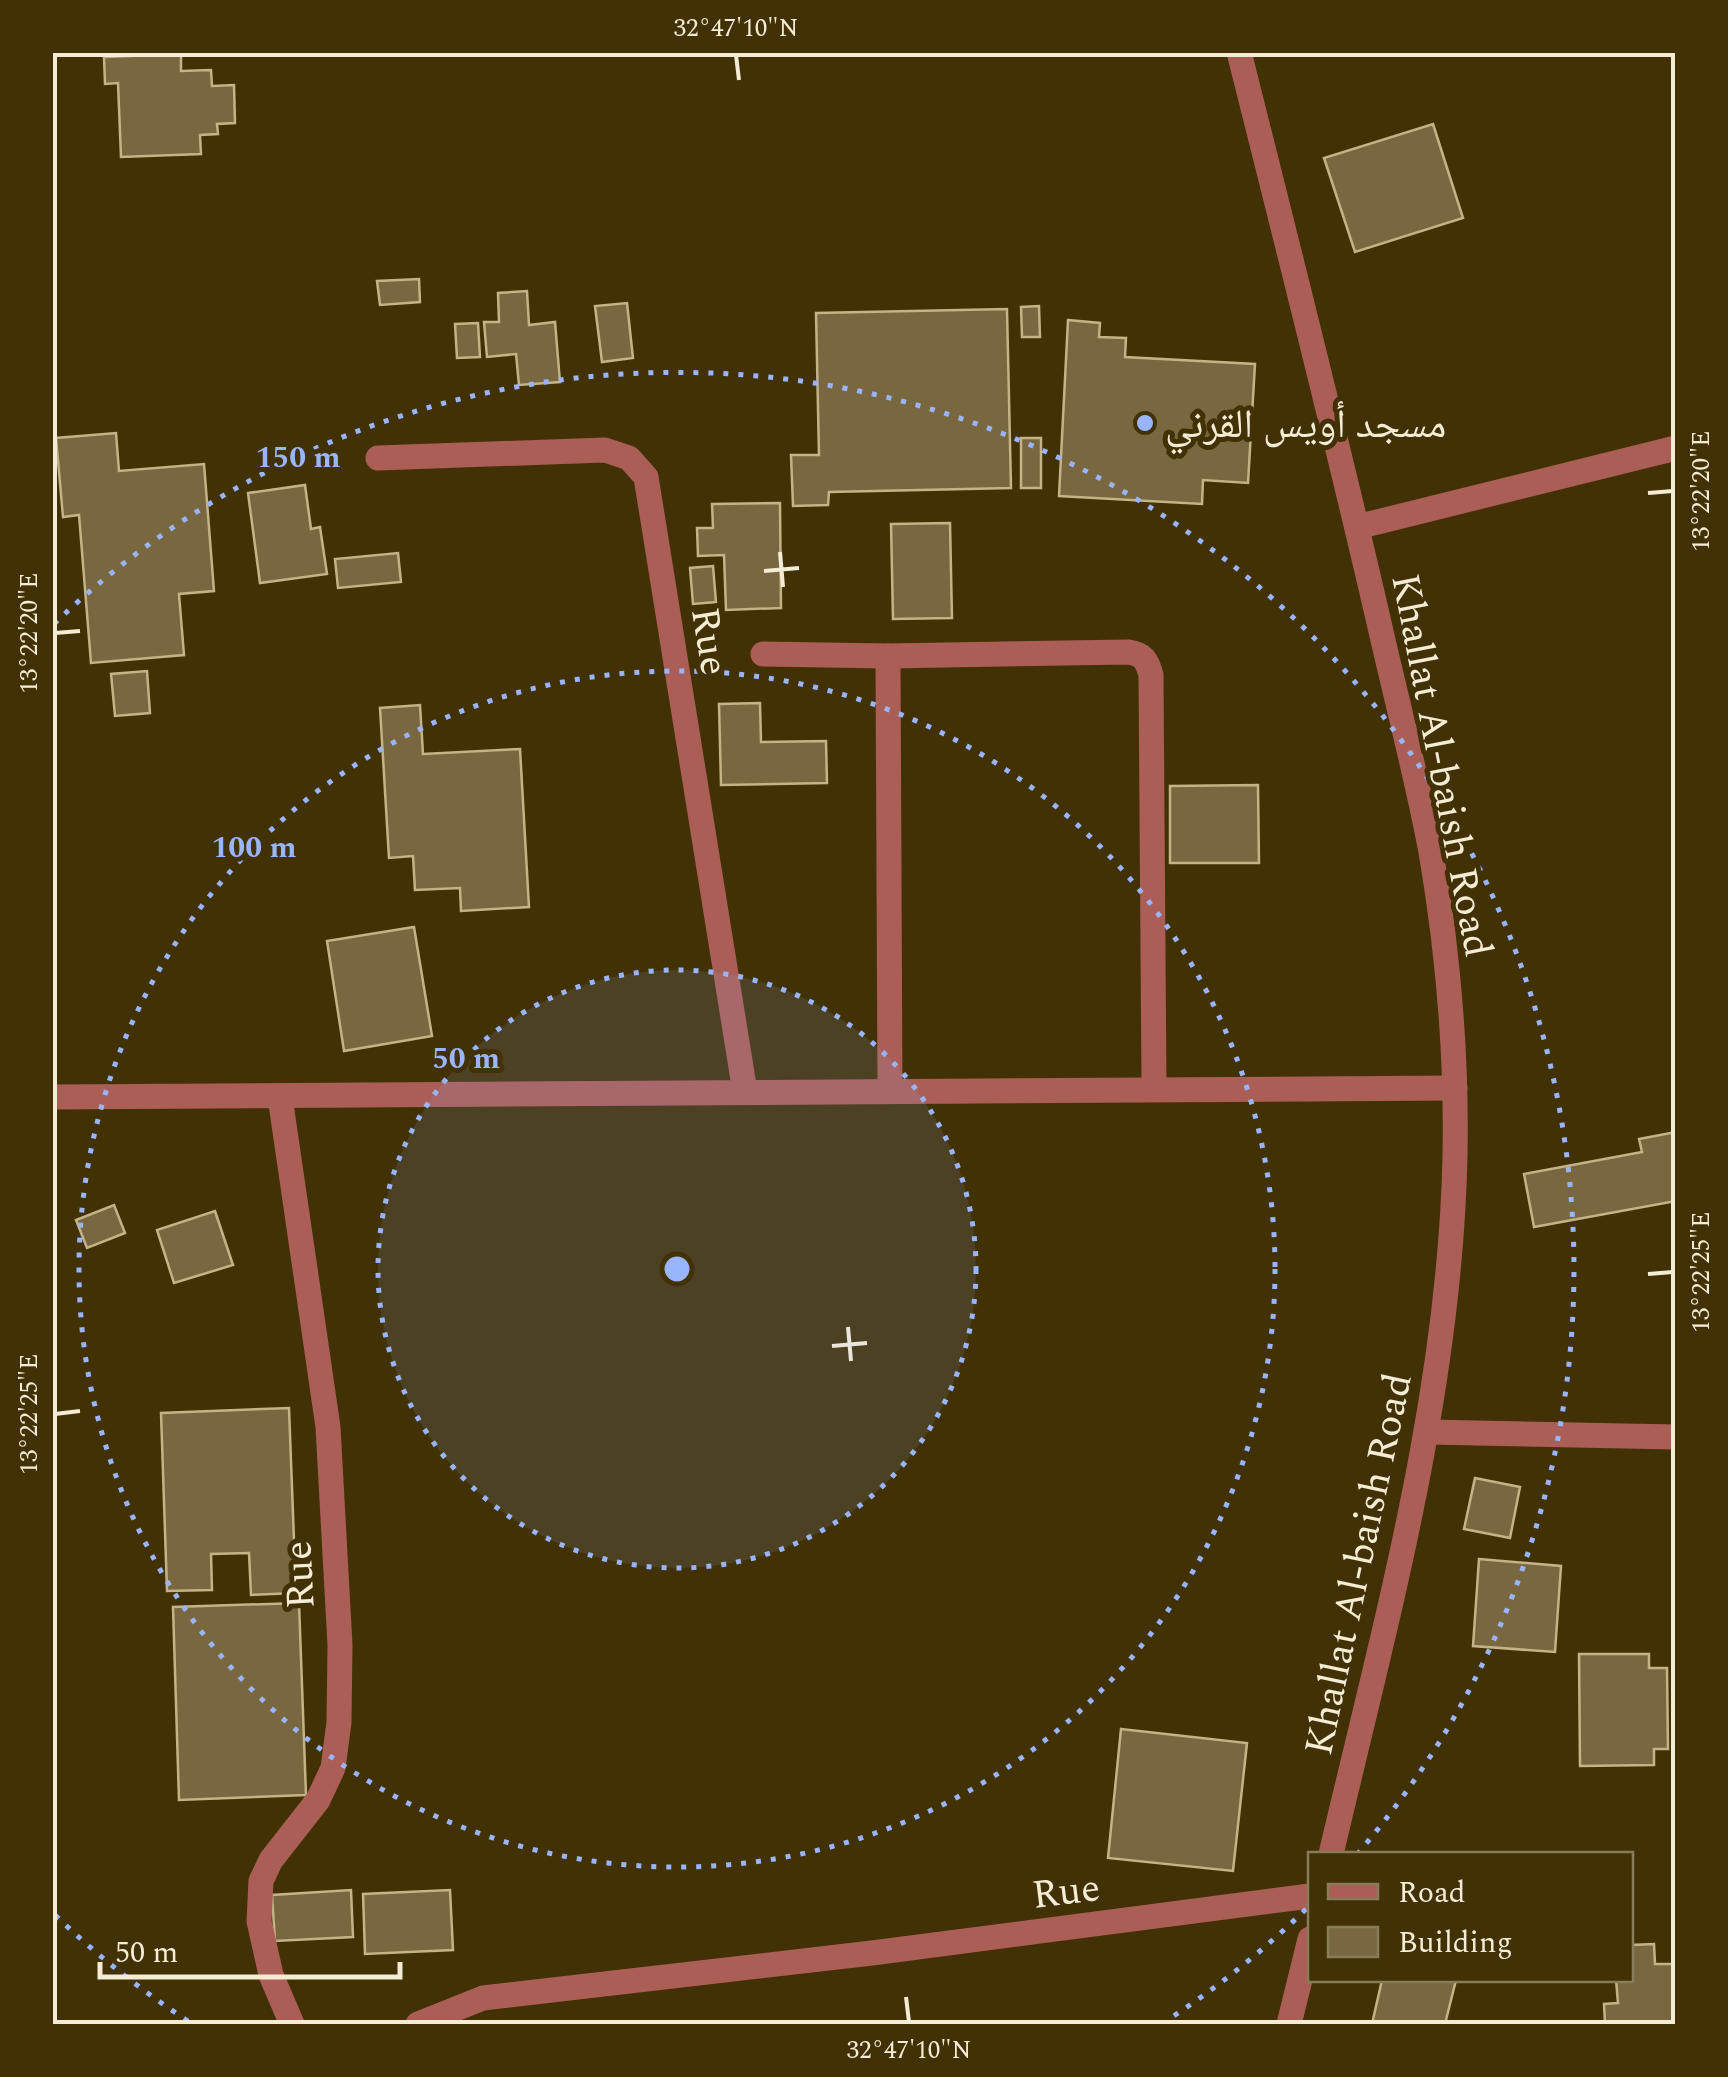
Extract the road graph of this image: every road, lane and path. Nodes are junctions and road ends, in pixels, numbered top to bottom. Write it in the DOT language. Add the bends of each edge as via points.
graph roads {
  1 [pos="1240,52"];
  2 [pos="1676,448"];
  3 [pos="378,458"];
  4 [pos="1357,527"];
  5 [pos="763,654"];
  6 [pos="888,656"];
  7 [pos="1154,1088"];
  8 [pos="1455,1088"];
  9 [pos="890,1091"];
  10 [pos="745,1092"];
  11 [pos="52,1097"];
  12 [pos="280,1097"];
  13 [pos="1428,1432"];
  14 [pos="1676,1438"];
  15 [pos="1331,1852"];
  16 [pos="1308,1896"];
  17 [pos="1308,1947"];
  18 [pos="292,2024"];
  19 [pos="418,2024"];
  20 [pos="1289,2024"];
  1 -- 4 [label="street, Khallat Al-baish Road"];
  2 -- 4 [label="street"];
  3 -- 10 [label="street, Rue" via="605,450 629,458 646,477"];
  4 -- 8 [label="street, Khallat Al-baish Road" via="1430,849"];
  5 -- 6 [label="street, Rue"];
  6 -- 7 [label="street, Rue" via="1128,652 1148,661"];
  6 -- 9 [label="street"];
  7 -- 8 [label="street"];
  7 -- 9 [label="street"];
  8 -- 13 [label="street, Khallat Al-baish Road" via="1452,1224"];
  9 -- 10 [label="street"];
  10 -- 12 [label="street"];
  11 -- 12 [label="street"];
  12 -- 18 [label="street, Rue" via="328,1427 340,1645 333,1768 261,1880 259,1921 271,1975"];
  13 -- 14 [label="street"];
  13 -- 15 [label="street, Khallat Al-baish Road"];
  16 -- 19 [label="street, Rue" via="483,1998"];
  17 -- 20 [label="street"];
}
